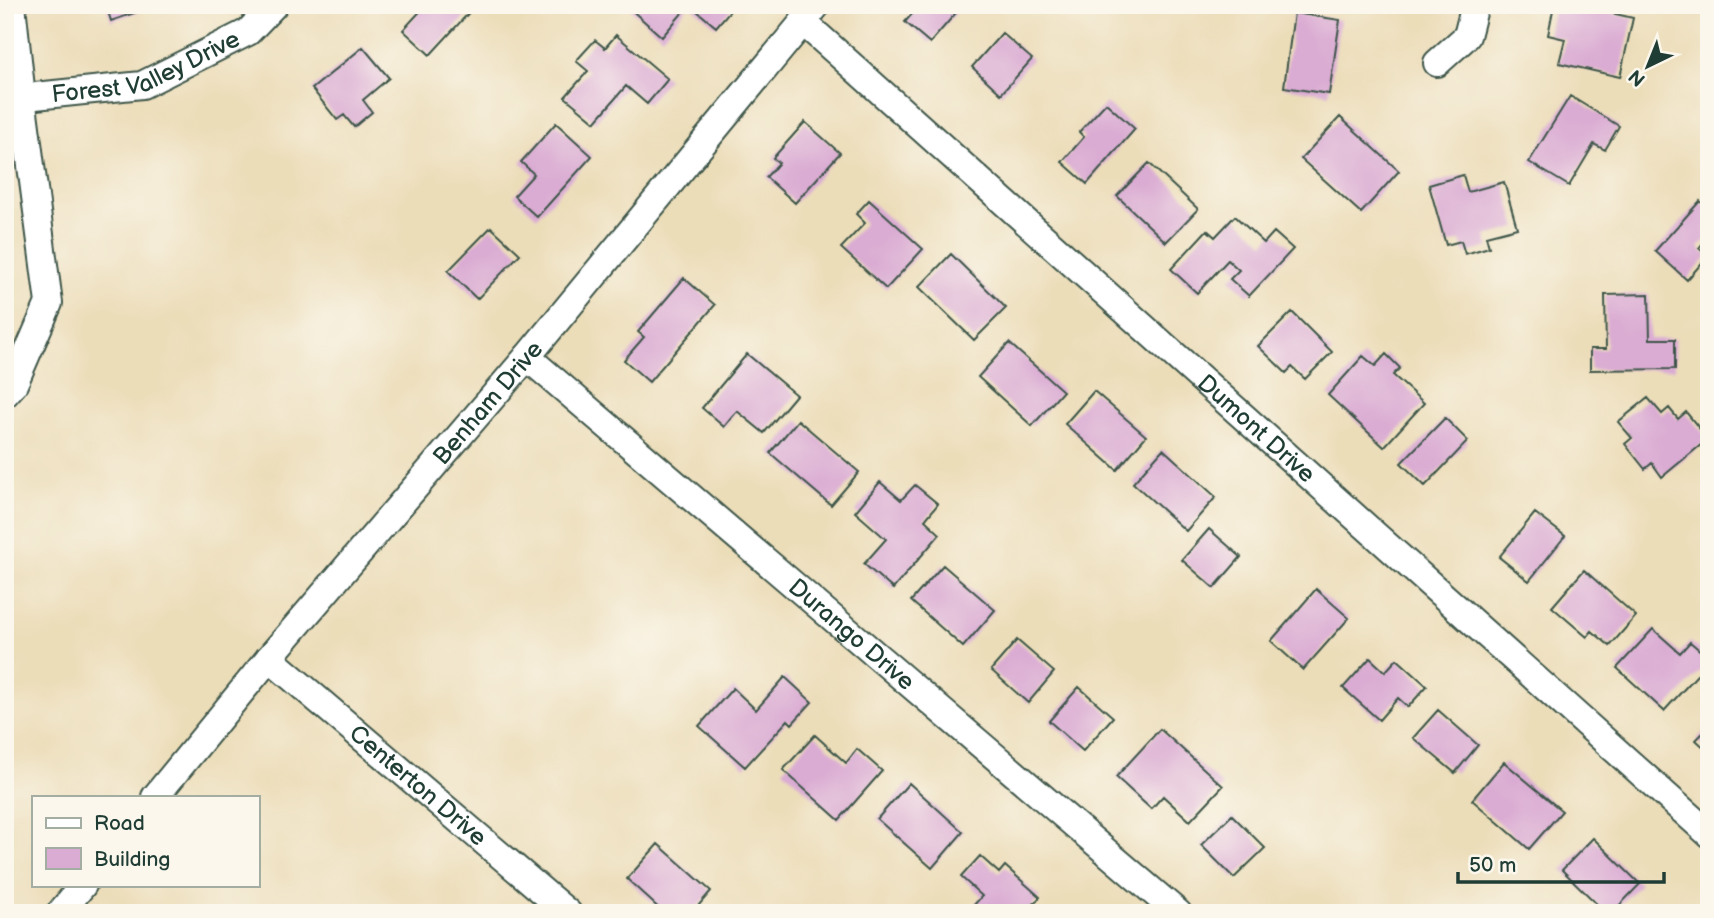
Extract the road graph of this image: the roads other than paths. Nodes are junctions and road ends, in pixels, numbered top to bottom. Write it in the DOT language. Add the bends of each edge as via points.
graph roads {
  1 [pos="12,5"];
  2 [pos="274,5"];
  3 [pos="1475,5"];
  4 [pos="810,14"];
  5 [pos="1437,63"];
  6 [pos="14,98"];
  7 [pos="527,357"];
  8 [pos="5,394"];
  9 [pos="270,658"];
  10 [pos="156,796"];
  11 [pos="1709,834"];
  12 [pos="82,886"];
  13 [pos="60,913"];
  14 [pos="568,913"];
  15 [pos="1178,913"];
  1 -- 6 [label="street"];
  2 -- 6 [label="street, Forest Valley Drive" via="247,32 142,85"];
  3 -- 5 [label="street" via="1467,36"];
  4 -- 7 [label="street, Benham Drive"];
  4 -- 11 [label="street, Dumont Drive"];
  6 -- 8 [label="street" via="49,303 14,384"];
  7 -- 9 [label="street, Benham Drive"];
  7 -- 15 [label="street, Durango Drive"];
  9 -- 10 [label="street, Benham Drive"];
  9 -- 14 [label="street, Centerton Drive"];
  12 -- 13 [label="street"];
}
